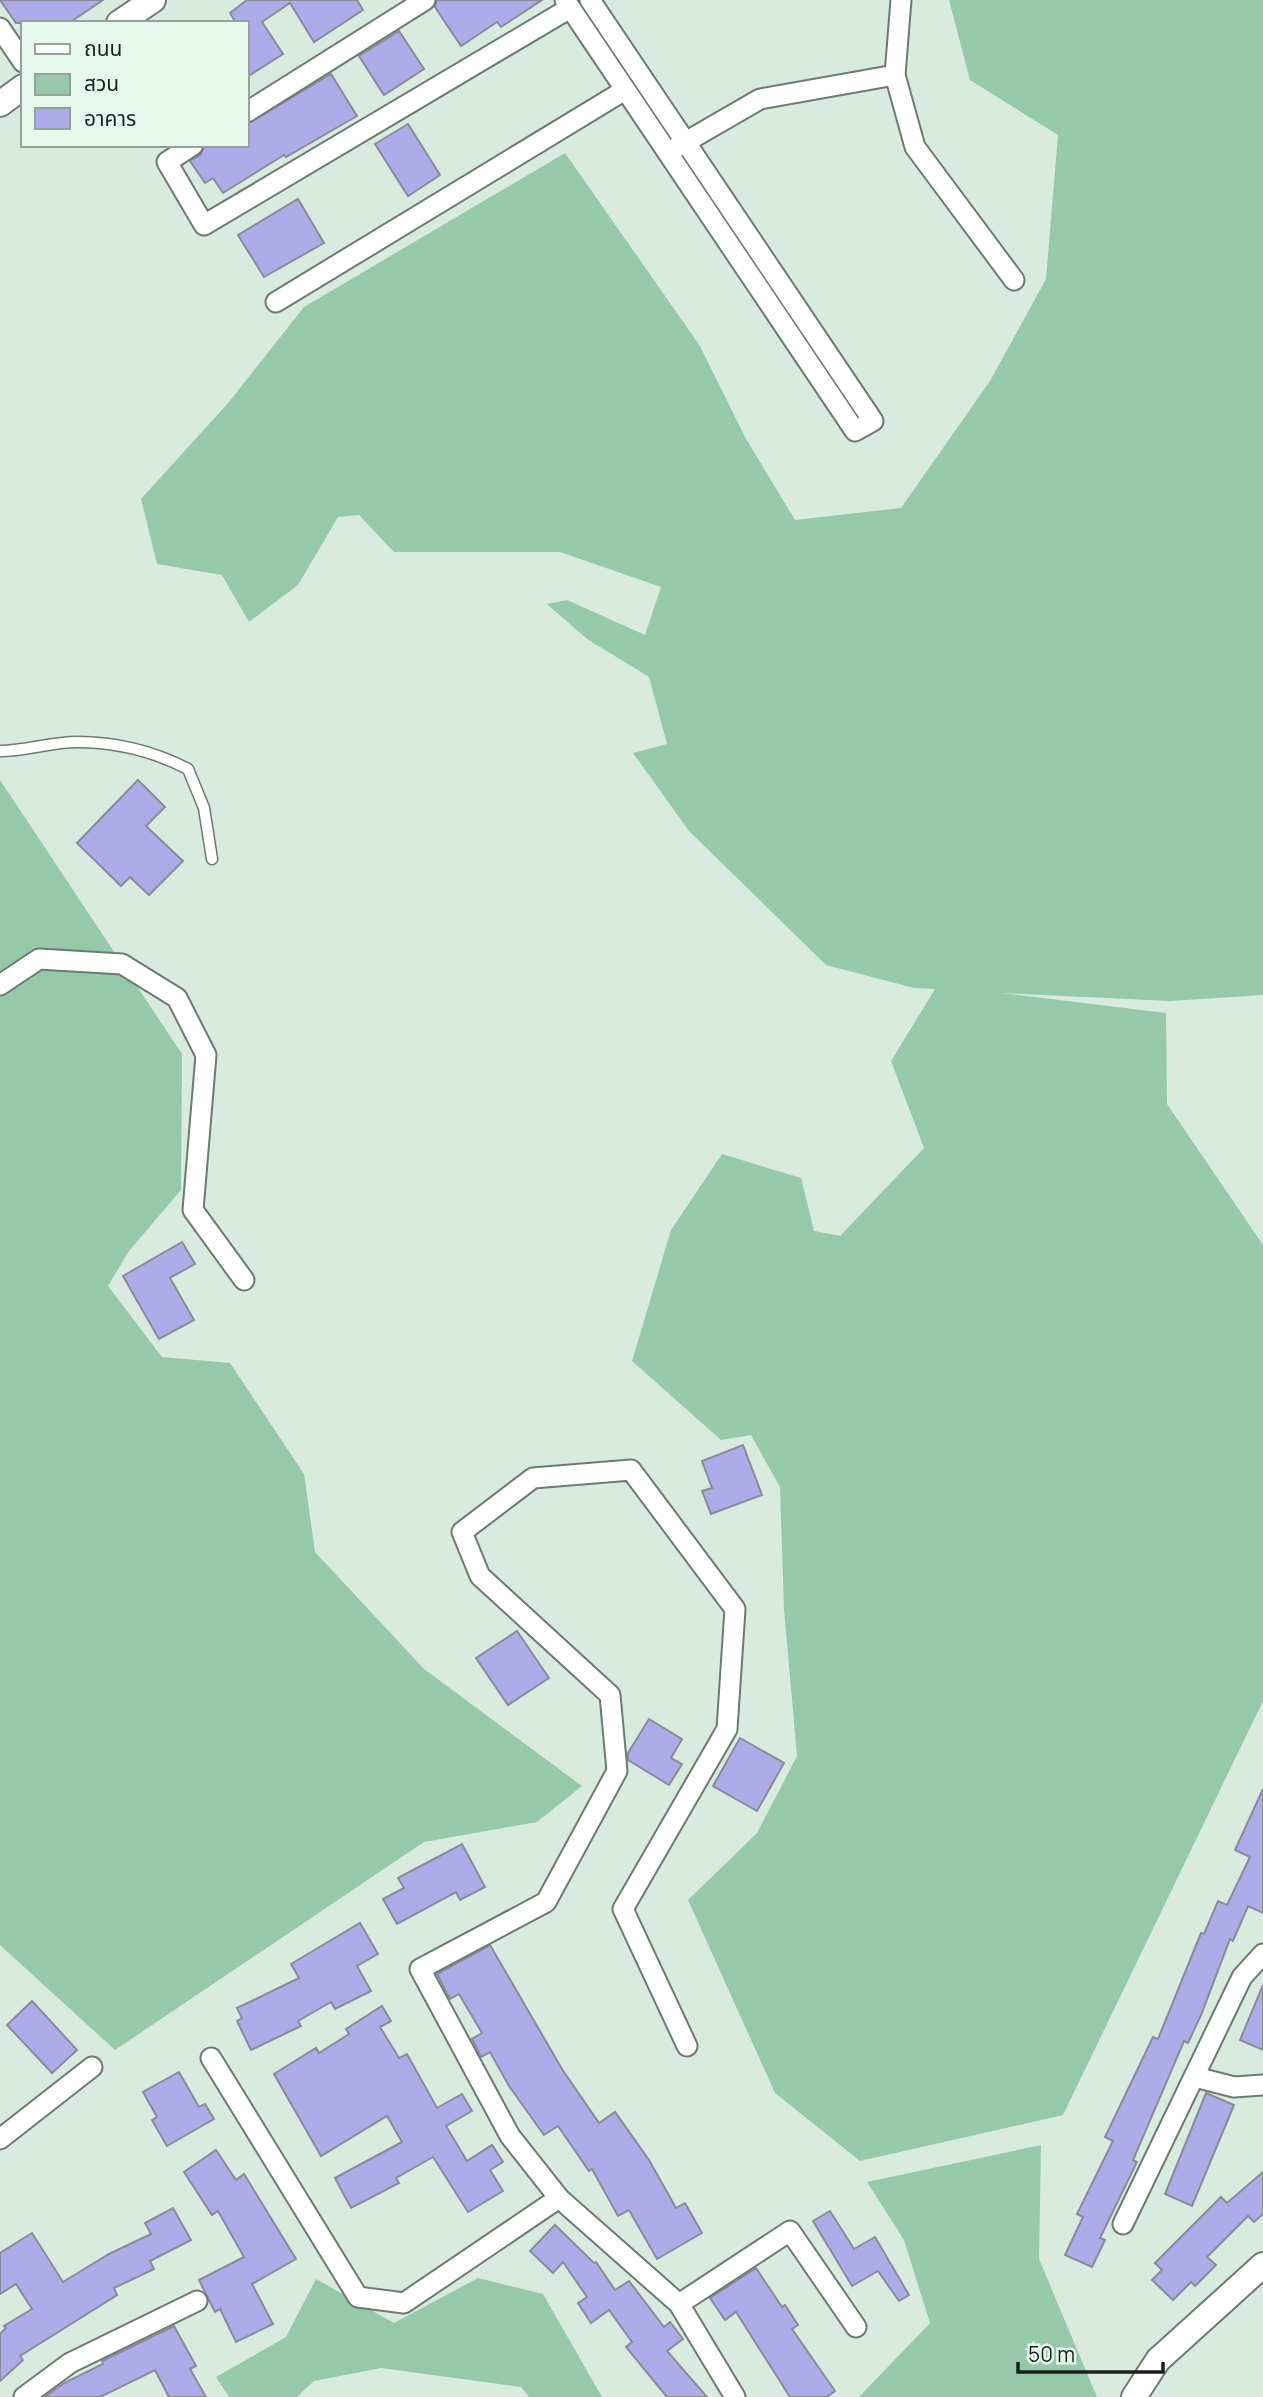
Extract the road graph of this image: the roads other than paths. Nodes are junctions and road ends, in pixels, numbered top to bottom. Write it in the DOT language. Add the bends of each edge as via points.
graph roads {
  1 [pos="153,0"];
  2 [pos="425,0"];
  3 [pos="590,0"];
  4 [pos="901,0"];
  5 [pos="567,4"];
  6 [pos="122,21"];
  7 [pos="0,27"];
  8 [pos="21,59"];
  9 [pos="895,75"];
  10 [pos="21,88"];
  11 [pos="625,90"];
  12 [pos="0,104"];
  13 [pos="248,111"];
  14 [pos="686,142"];
  15 [pos="190,147"];
  16 [pos="667,153"];
  17 [pos="1014,280"];
  18 [pos="276,302"];
  19 [pos="0,751"];
  20 [pos="212,859"];
  21 [pos="0,985"];
  22 [pos="244,1280"];
  23 [pos="1263,1954"];
  24 [pos="687,2046"];
  25 [pos="211,2058"];
  26 [pos="92,2067"];
  27 [pos="1195,2077"];
  28 [pos="1263,2085"];
  29 [pos="0,2138"];
  30 [pos="559,2198"];
  31 [pos="1123,2224"];
  32 [pos="1263,2265"];
  33 [pos="197,2301"];
  34 [pos="679,2304"];
  35 [pos="856,2327"];
  36 [pos="24,2397"];
  37 [pos="735,2397"];
  38 [pos="1135,2397"];
  1 -- 6 [label="street"];
  2 -- 13 [label="street"];
  3 -- 14 [label="street"];
  4 -- 9 [label="street"];
  5 -- 11 [label="street"];
  5 -- 15 [label="street" via="204,225 167,162"];
  7 -- 8 [label="street"];
  9 -- 14 [label="street" via="760,99"];
  9 -- 17 [label="street" via="915,147"];
  10 -- 12 [label="street"];
  11 -- 16 [label="street"];
  11 -- 18 [label="street"];
  14 -- 16 [label="street"];
  14 -- 16 [label="street" via="873,421 855,431"];
  19 -- 20 [label="lane" via="75,742 122,746 179,764 188,769 204,808"];
  21 -- 22 [label="street" via="39,959 122,964 177,998 206,1055 193,1210"];
  23 -- 27 [label="street" via="1242,1977"];
  24 -- 30 [label="street" via="623,1909 727,1729 735,1609 631,1471 533,1478 462,1532 480,1576 610,1695 617,1770 546,1902 419,1969 510,2136"];
  25 -- 30 [label="street" via="358,2297 404,2303"];
  26 -- 29 [label="street"];
  27 -- 28 [label="street" via="1234,2087"];
  27 -- 31 [label="street"];
  30 -- 34 [label="street"];
  32 -- 38 [label="street" via="1158,2360"];
  33 -- 36 [label="street" via="71,2362"];
  34 -- 35 [label="street" via="790,2231"];
  34 -- 37 [label="street"];
}
